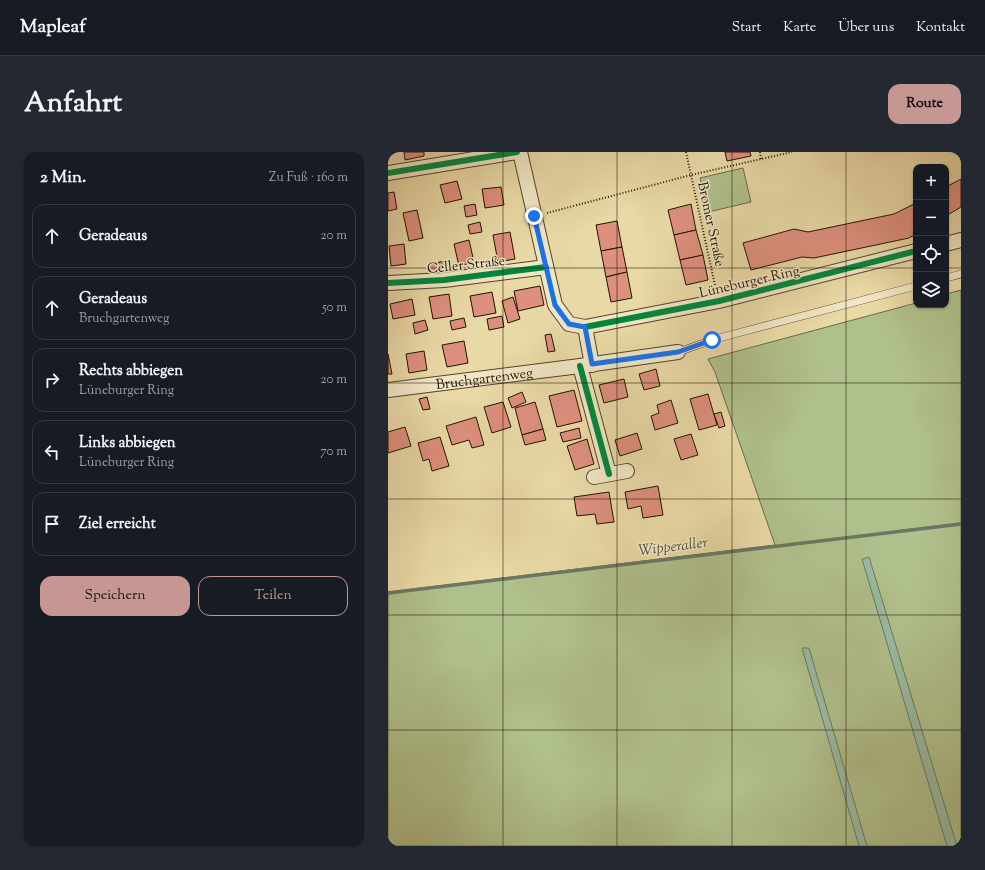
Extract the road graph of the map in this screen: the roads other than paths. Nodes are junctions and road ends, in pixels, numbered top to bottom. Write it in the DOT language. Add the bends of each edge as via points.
graph roads {
  1 [pos="518,152"];
  2 [pos="388,173"];
  3 [pos="961,240"];
  4 [pos="949,243"];
  5 [pos="913,252"];
  6 [pos="546,267"];
  7 [pos="961,274"];
  8 [pos="949,277"];
  9 [pos="388,283"];
  10 [pos="913,287"];
  11 [pos="585,327"];
  12 [pos="678,352"];
  13 [pos="586,365"];
  14 [pos="388,390"];
  15 [pos="627,471"];
  16 [pos="609,474"];
  17 [pos="594,477"];
  1 -- 2 [label="street"];
  1 -- 6 [label="street, Lüneburger Ring"];
  3 -- 4 [label="street"];
  5 -- 11 [label="street, Lüneburger Ring" via="718,301"];
  6 -- 9 [label="street, Celler Straße" via="444,280"];
  6 -- 11 [label="street, Lüneburger Ring" via="555,305 569,324"];
  7 -- 8 [label="lane"];
  10 -- 12 [label="lane" via="715,339"];
  11 -- 13 [label="street"];
  12 -- 13 [label="street, Bruchgartenweg"];
  13 -- 14 [label="street, Bruchgartenweg"];
  13 -- 16 [label="street"];
  15 -- 16 [label="street"];
  16 -- 17 [label="street"];
}
